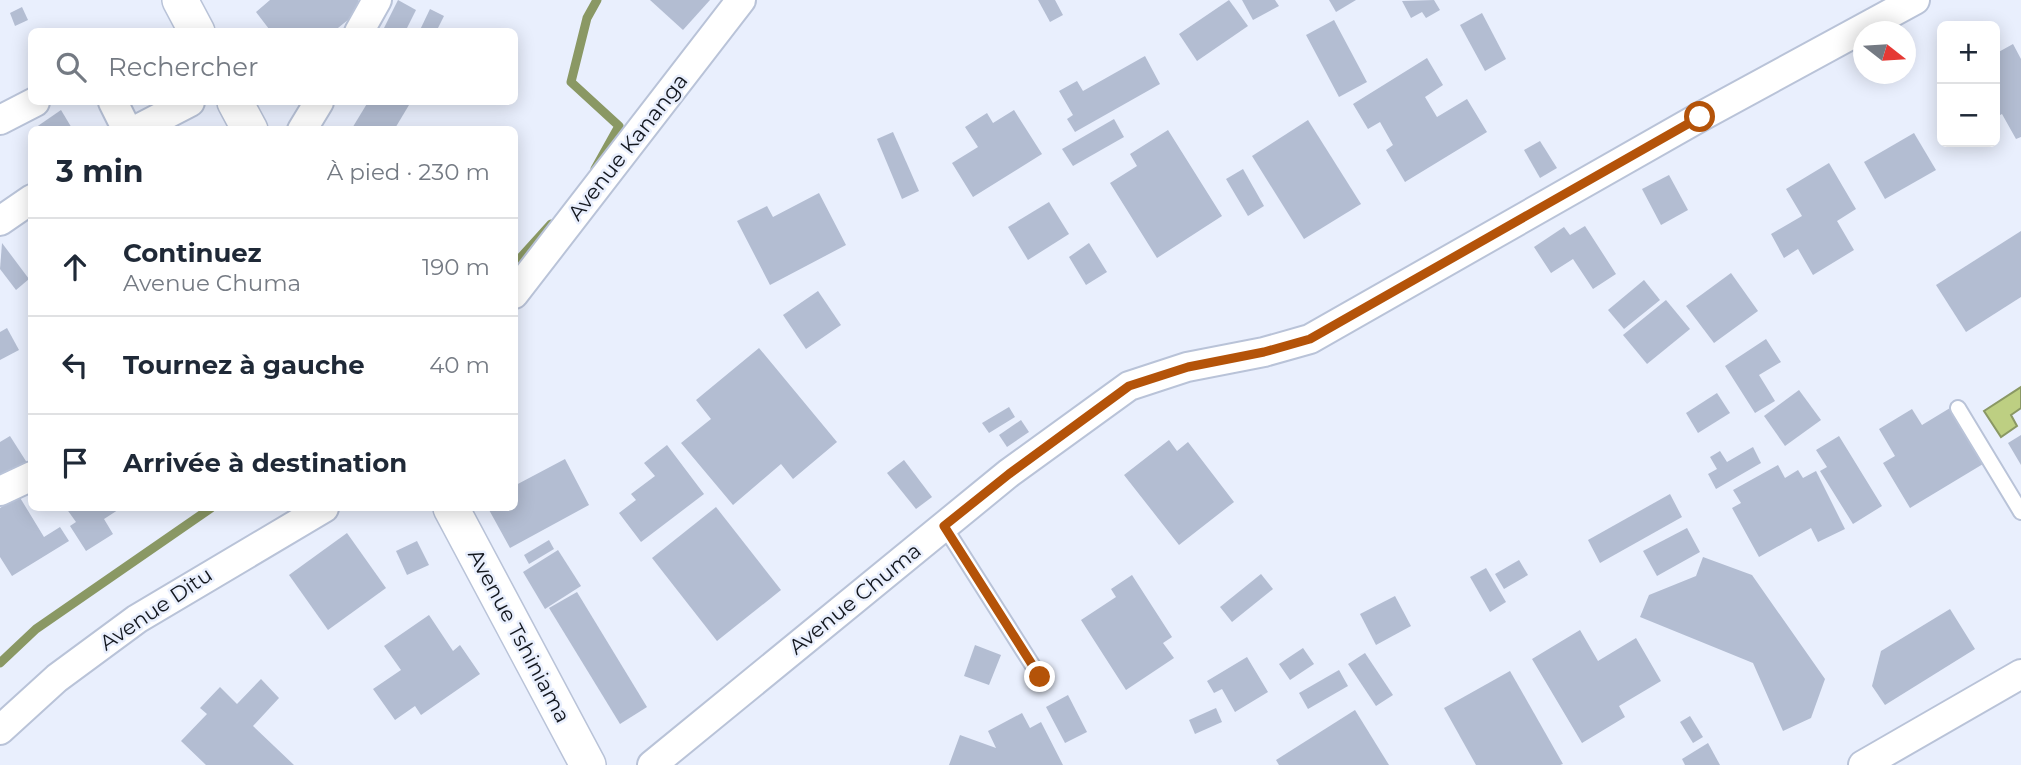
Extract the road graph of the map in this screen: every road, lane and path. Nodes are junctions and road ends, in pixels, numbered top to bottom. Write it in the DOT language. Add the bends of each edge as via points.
graph roads {
  1 [pos="180,0"];
  2 [pos="377,0"];
  3 [pos="741,0"];
  4 [pos="1915,0"];
  5 [pos="195,28"];
  6 [pos="361,28"];
  7 [pos="29,105"];
  8 [pos="114,105"];
  9 [pos="184,105"];
  10 [pos="237,105"];
  11 [pos="316,105"];
  12 [pos="0,120"];
  13 [pos="125,126"];
  14 [pos="144,126"];
  15 [pos="248,126"];
  16 [pos="304,126"];
  17 [pos="28,202"];
  18 [pos="0,221"];
  19 [pos="518,289"];
  20 [pos="1958,408"];
  21 [pos="28,478"];
  22 [pos="0,491"];
  23 [pos="319,511"];
  24 [pos="453,511"];
  25 [pos="2021,512"];
  26 [pos="944,526"];
  27 [pos="2021,674"];
  28 [pos="1040,677"];
  29 [pos="0,730"];
  30 [pos="1873,763"];
  31 [pos="588,765"];
  32 [pos="652,765"];
  1 -- 5 [label="street"];
  2 -- 6 [label="street"];
  3 -- 19 [label="street, Avenue Kananga"];
  4 -- 26 [label="street, Avenue Chuma" via="1688,123 1310,339 1188,367 1129,386"];
  7 -- 12 [label="street"];
  8 -- 13 [label="street"];
  9 -- 14 [label="street"];
  10 -- 15 [label="street"];
  11 -- 16 [label="street"];
  17 -- 18 [label="street"];
  20 -- 25 [label="lane"];
  21 -- 22 [label="street"];
  23 -- 29 [label="street, Avenue Ditu" via="137,619 57,678"];
  24 -- 31 [label="street, Avenue Tshiniama"];
  26 -- 28 [label="lane"];
  26 -- 32 [label="street, Avenue Chuma"];
  27 -- 30 [label="street"];
}
